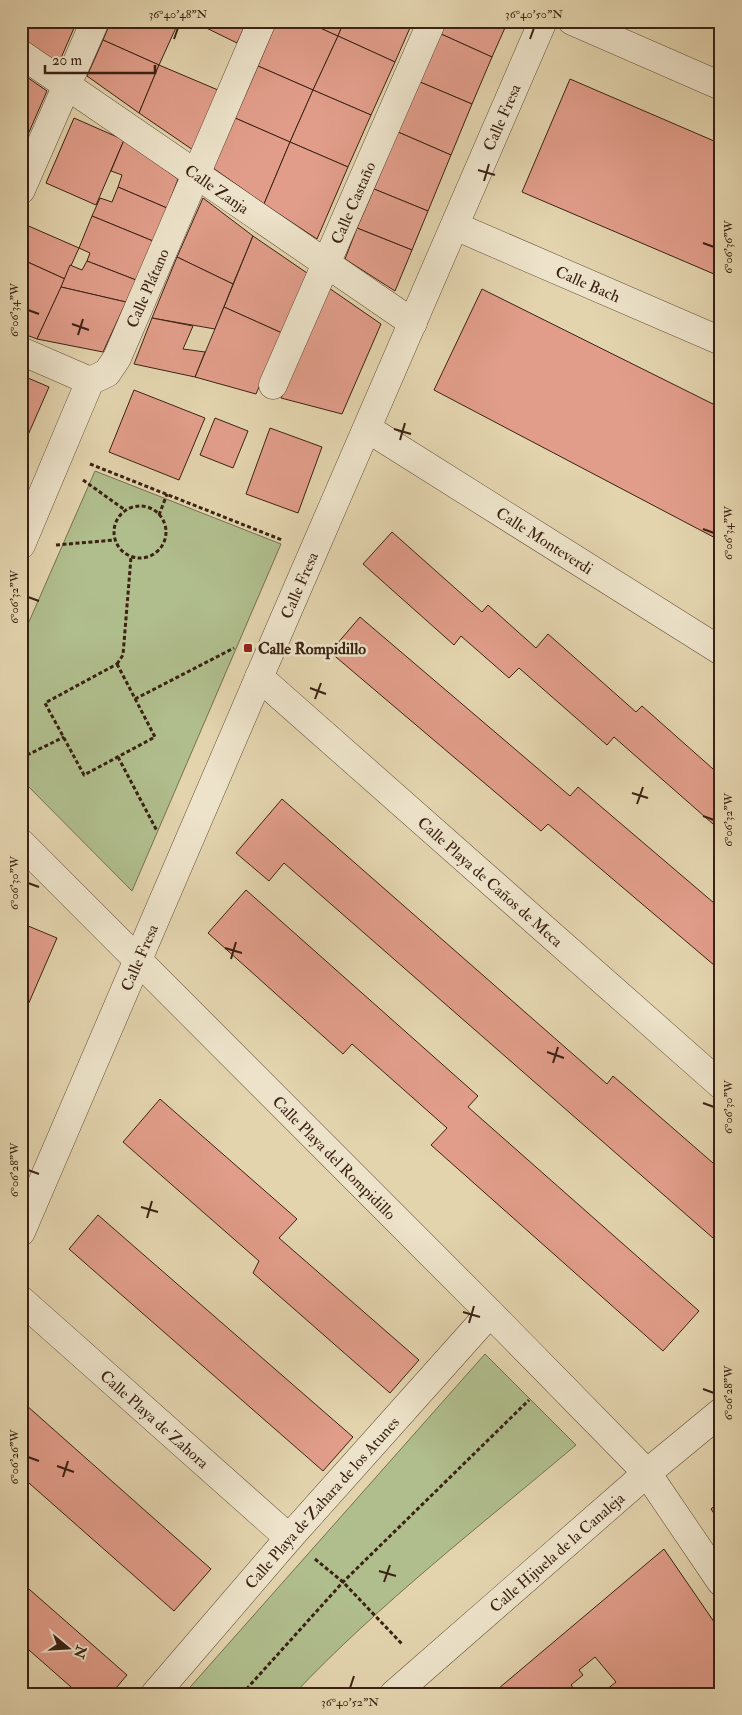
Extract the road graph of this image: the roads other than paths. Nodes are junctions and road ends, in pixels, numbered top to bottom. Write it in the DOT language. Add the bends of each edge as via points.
graph roads {
  1 [pos="95,21"];
  2 [pos="262,21"];
  3 [pos="432,21"];
  4 [pos="543,21"];
  5 [pos="572,21"];
  6 [pos="21,54"];
  7 [pos="68,85"];
  8 [pos="721,86"];
  9 [pos="197,175"];
  10 [pos="21,190"];
  11 [pos="455,226"];
  12 [pos="326,265"];
  13 [pos="413,324"];
  14 [pos="721,341"];
  15 [pos="21,351"];
  16 [pos="90,381"];
  17 [pos="273,385"];
  18 [pos="368,429"];
  19 [pos="21,545"];
  20 [pos="721,651"];
  21 [pos="259,677"];
  22 [pos="21,843"];
  23 [pos="138,959"];
  24 [pos="721,1085"];
  25 [pos="21,1232"];
  26 [pos="21,1300"];
  27 [pos="490,1313"];
  28 [pos="721,1412"];
  29 [pos="646,1473"];
  30 [pos="289,1538"];
  31 [pos="721,1582"];
  32 [pos="155,1694"];
  33 [pos="394,1694"];
  1 -- 7 [label="street"];
  2 -- 9 [label="street, Calle Plátano"];
  3 -- 12 [label="street, Calle Castaño"];
  4 -- 11 [label="street, Calle Fresa"];
  5 -- 8 [label="street"];
  6 -- 7 [label="street, Calle Zanja"];
  7 -- 9 [label="street, Calle Zanja"];
  7 -- 10 [label="street"];
  9 -- 12 [label="street, Calle Zanja"];
  9 -- 16 [label="street, Calle Plátano" via="117,358 107,373"];
  11 -- 13 [label="street, Calle Fresa"];
  11 -- 14 [label="street, Calle Bach"];
  12 -- 13 [label="street, Calle Zanja"];
  12 -- 17 [label="street, Calle Castaño"];
  13 -- 18 [label="street, Calle Fresa"];
  15 -- 16 [label="street"];
  16 -- 19 [label="street"];
  18 -- 20 [label="street, Calle Monteverdi"];
  18 -- 21 [label="street, Calle Fresa"];
  21 -- 23 [label="street, Calle Fresa"];
  21 -- 24 [label="street, Calle Playa de Caños de Meca"];
  22 -- 23 [label="street, Calle Playa del Rompidillo"];
  23 -- 25 [label="street, Calle Fresa"];
  23 -- 27 [label="street, Calle Playa del Rompidillo"];
  26 -- 30 [label="street, Calle Playa de Zahora"];
  27 -- 29 [label="street, Calle Playa del Rompidillo"];
  27 -- 30 [label="street, Calle Playa de Zahara de los Atunes"];
  28 -- 29 [label="street, Calle Hijuela de la Canaleja"];
  29 -- 31 [label="street, Calle Playa del Rompidillo"];
  29 -- 33 [label="street, Calle Hijuela de la Canaleja"];
  30 -- 32 [label="street, Calle Playa de Zahara de los Atunes"];
}
